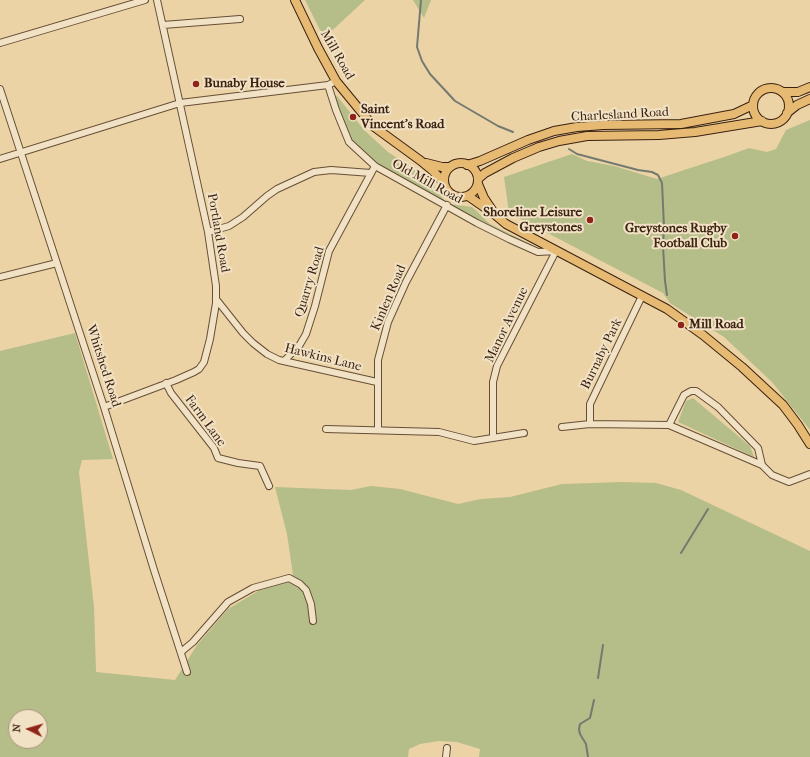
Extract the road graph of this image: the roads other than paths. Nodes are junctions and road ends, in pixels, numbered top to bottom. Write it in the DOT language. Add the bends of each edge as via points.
graph roads {
  1 [pos="145,0"];
  2 [pos="157,0"];
  3 [pos="295,0"];
  4 [pos="240,19"];
  5 [pos="163,25"];
  6 [pos="0,44"];
  7 [pos="336,81"];
  8 [pos="328,84"];
  9 [pos="810,87"];
  10 [pos="0,89"];
  11 [pos="783,92"];
  12 [pos="810,99"];
  13 [pos="180,103"];
  14 [pos="753,105"];
  15 [pos="787,113"];
  16 [pos="762,121"];
  17 [pos="20,153"];
  18 [pos="0,159"];
  19 [pos="421,161"];
  20 [pos="468,165"];
  21 [pos="375,166"];
  22 [pos="450,167"];
  23 [pos="371,173"];
  24 [pos="478,182"];
  25 [pos="444,183"];
  26 [pos="468,196"];
  27 [pos="447,205"];
  28 [pos="494,214"];
  29 [pos="208,232"];
  30 [pos="556,251"];
  31 [pos="57,263"];
  32 [pos="0,277"];
  33 [pos="642,296"];
  34 [pos="216,299"];
  35 [pos="285,360"];
  36 [pos="377,382"];
  37 [pos="166,383"];
  38 [pos="104,407"];
  39 [pos="590,424"];
  40 [pos="669,425"];
  41 [pos="562,427"];
  42 [pos="326,429"];
  43 [pos="378,430"];
  44 [pos="524,433"];
  45 [pos="493,437"];
  46 [pos="810,444"];
  47 [pos="762,465"];
  48 [pos="810,474"];
  49 [pos="269,486"];
  50 [pos="314,621"];
  51 [pos="181,652"];
  52 [pos="187,672"];
  53 [pos="447,748"];
  54 [pos="446,757"];
  1 -- 6 [label="street"];
  2 -- 5 [label="street, Portland Road"];
  3 -- 7 [label="main road, Mill Road"];
  4 -- 5 [label="street"];
  5 -- 13 [label="street, Portland Road"];
  7 -- 8 [label="street"];
  7 -- 19 [label="main road, Mill Road" via="373,126"];
  8 -- 13 [label="street"];
  8 -- 21 [label="street, Old Mill Road" via="349,142"];
  9 -- 11 [label="main road" via="798,92"];
  10 -- 17 [label="street, Whitshed Road"];
  11 -- 14 [label="main road" via="776,88 763,90 756,95"];
  11 -- 15 [label="main road" via="788,100"];
  12 -- 15 [label="main road"];
  13 -- 17 [label="street"];
  13 -- 29 [label="street, Portland Road"];
  14 -- 16 [label="main road" via="755,113"];
  14 -- 20 [label="main road, Charlesland Road" via="734,114 681,124 603,125 554,131"];
  15 -- 16 [label="main road" via="782,120 774,123"];
  16 -- 24 [label="main road, Charlesland Road" via="695,132 587,136 559,141 513,158 485,173"];
  17 -- 18 [label="street"];
  17 -- 31 [label="street, Whitshed Road"];
  19 -- 22 [label="main road, Mill Road"];
  19 -- 25 [label="main road, Mill Road"];
  20 -- 22 [label="main road" via="457,164"];
  20 -- 24 [label="main road" via="476,172"];
  21 -- 23 [label="street, Quarry Road"];
  21 -- 27 [label="street, Old Mill Road"];
  22 -- 25 [label="main road"];
  23 -- 29 [label="street" via="331,170 314,172 277,189 229,226"];
  23 -- 35 [label="street, Quarry Road" via="329,251 306,334 299,346"];
  24 -- 26 [label="main road" via="475,190"];
  24 -- 28 [label="main road"];
  25 -- 26 [label="main road" via="448,192 455,197"];
  26 -- 28 [label="main road"];
  27 -- 30 [label="street, Old Mill Road" via="538,252"];
  27 -- 36 [label="street, Kinlen Road" via="388,322 378,360"];
  28 -- 30 [label="main road" via="506,224"];
  29 -- 34 [label="street, Portland Road"];
  30 -- 33 [label="main road"];
  30 -- 45 [label="street, Manor Avenue" via="497,366 493,382"];
  31 -- 32 [label="street"];
  31 -- 38 [label="street, Whitshed Road"];
  33 -- 39 [label="street, Burnaby Park" via="590,404"];
  33 -- 46 [label="main road" via="679,317 742,367 783,405"];
  34 -- 35 [label="street, Hawkins Lane" via="253,343 268,354"];
  34 -- 37 [label="street, Portland Road" via="204,362 194,372"];
  35 -- 36 [label="street, Hawkins Lane"];
  36 -- 43 [label="street, Kinlen Road"];
  37 -- 38 [label="street, Portland Road"];
  37 -- 49 [label="street, Farm Lane" via="214,448 218,458 260,466"];
  38 -- 51 [label="street, Whitshed Road"];
  39 -- 40 [label="street"];
  39 -- 41 [label="street"];
  40 -- 47 [label="street"];
  40 -- 47 [label="street" via="684,395 696,391 718,407 758,448"];
  42 -- 43 [label="street"];
  43 -- 45 [label="street" via="439,432 474,440"];
  44 -- 45 [label="street"];
  47 -- 48 [label="street" via="772,475 789,482"];
  50 -- 51 [label="street" via="306,590 289,578 253,588 228,602"];
  51 -- 52 [label="street, Whitshed Road"];
  53 -- 54 [label="street"];
}
